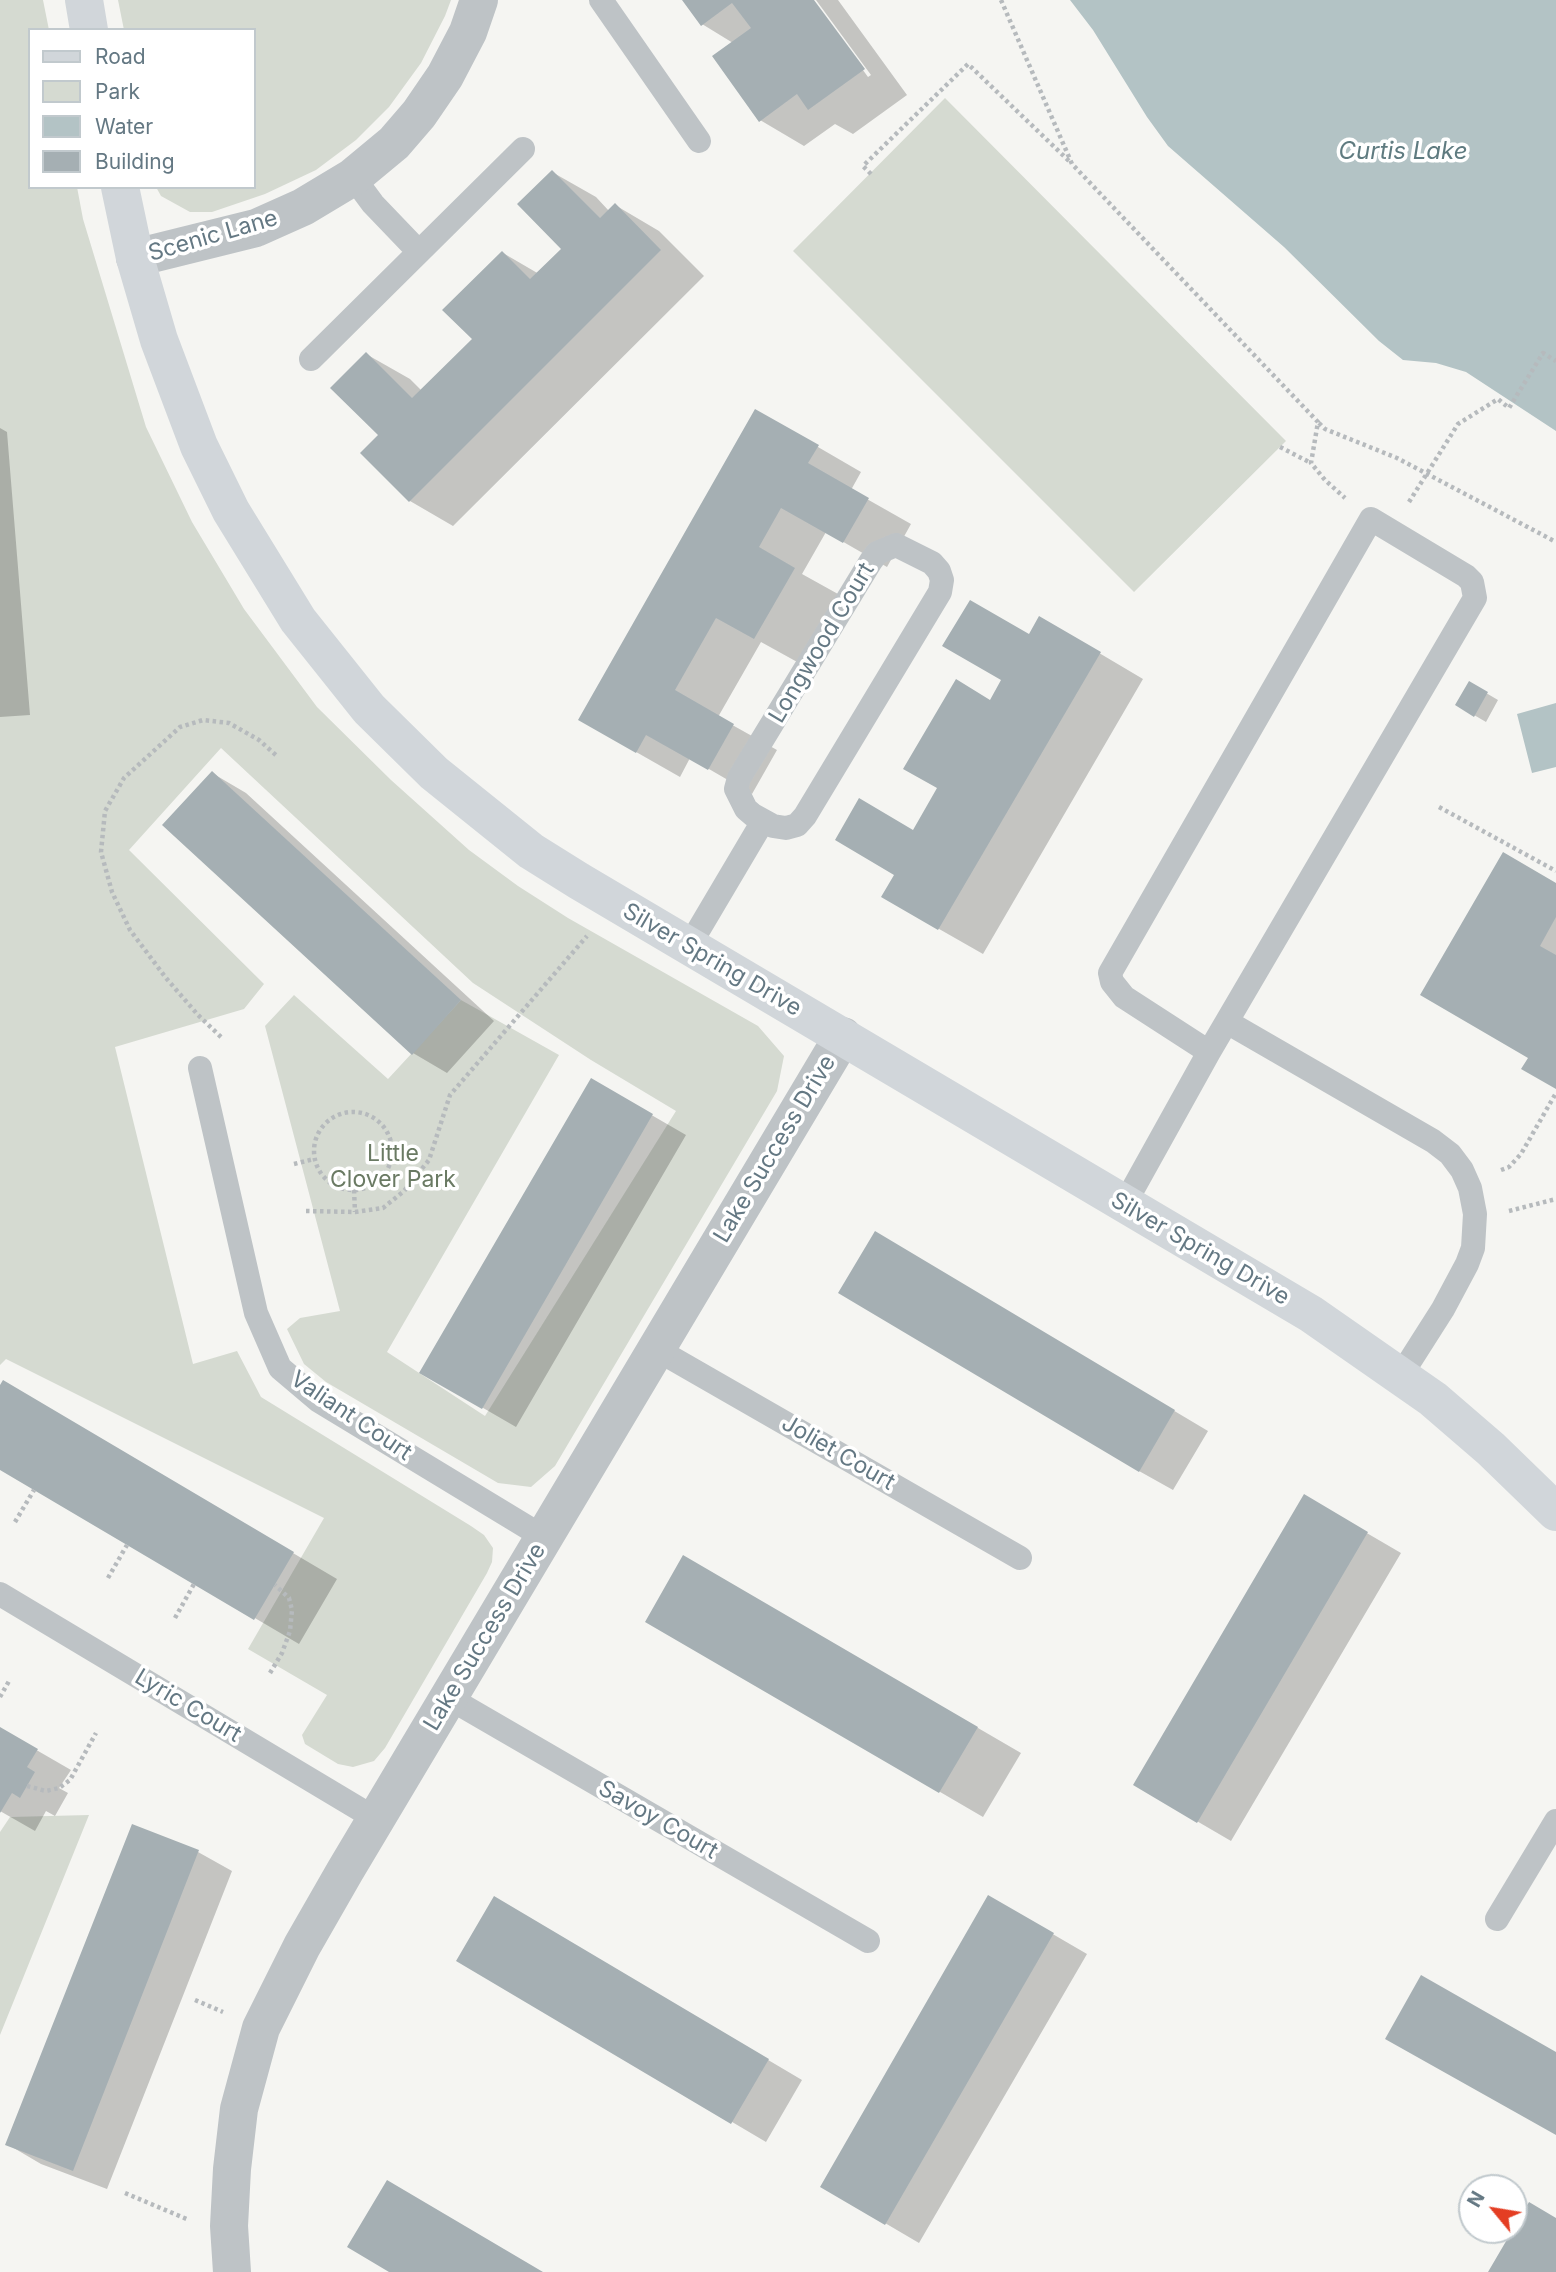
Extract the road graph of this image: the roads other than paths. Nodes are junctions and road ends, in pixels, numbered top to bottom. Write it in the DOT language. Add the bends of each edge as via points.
graph roads {
  1 [pos="84,0"];
  2 [pos="479,0"];
  3 [pos="601,0"];
  4 [pos="89,28"];
  5 [pos="699,141"];
  6 [pos="523,149"];
  7 [pos="353,177"];
  8 [pos="120,189"];
  9 [pos="419,252"];
  10 [pos="135,258"];
  11 [pos="311,359"];
  12 [pos="763,821"];
  13 [pos="689,946"];
  14 [pos="1227,1022"];
  15 [pos="843,1037"];
  16 [pos="1209,1052"];
  17 [pos="200,1068"];
  18 [pos="1124,1205"];
  19 [pos="656,1349"];
  20 [pos="1401,1375"];
  21 [pos="1556,1512"];
  22 [pos="545,1538"];
  23 [pos="1020,1558"];
  24 [pos="0,1594"];
  25 [pos="449,1698"];
  26 [pos="376,1819"];
  27 [pos="1556,1821"];
  28 [pos="1497,1919"];
  29 [pos="868,1941"];
  30 [pos="232,2272"];
  1 -- 4 [label="street"];
  2 -- 7 [label="street, Scenic Lane" via="451,65 419,114 394,143"];
  3 -- 5 [label="lane"];
  6 -- 9 [label="lane"];
  7 -- 9 [label="lane"];
  7 -- 10 [label="street, Scenic Lane" via="256,228"];
  8 -- 10 [label="street, Silver Spring Drive"];
  9 -- 11 [label="lane"];
  10 -- 13 [label="street, Silver Spring Drive" via="159,340 199,446 231,511 306,630 369,709 434,773 531,850"];
  12 -- 12 [label="lane, Longwood Court" via="786,828 805,816 940,592 939,571 905,548 886,547 871,561 739,778 740,800"];
  12 -- 13 [label="lane"];
  13 -- 15 [label="street, Silver Spring Drive"];
  14 -- 16 [label="lane"];
  14 -- 16 [label="lane" via="1475,598 1466,576 1381,525 1111,973 1124,997"];
  14 -- 20 [label="lane" via="1433,1141 1450,1154 1471,1188 1475,1214 1467,1264"];
  15 -- 18 [label="street, Silver Spring Drive"];
  15 -- 19 [label="street, Lake Success Drive"];
  16 -- 18 [label="lane"];
  17 -- 22 [label="lane, Valiant Court" via="256,1313 280,1368 319,1401"];
  18 -- 20 [label="street, Silver Spring Drive" via="1311,1314"];
  19 -- 22 [label="street, Lake Success Drive"];
  19 -- 23 [label="lane, Joliet Court"];
  20 -- 21 [label="street, Silver Spring Drive" via="1491,1449"];
  22 -- 25 [label="street, Lake Success Drive"];
  24 -- 26 [label="lane, Lyric Court"];
  25 -- 26 [label="street, Lake Success Drive"];
  25 -- 29 [label="lane, Savoy Court"];
  26 -- 30 [label="street, Lake Success Drive" via="302,1945 261,2028 239,2109 233,2157"];
  27 -- 28 [label="lane"];
}
